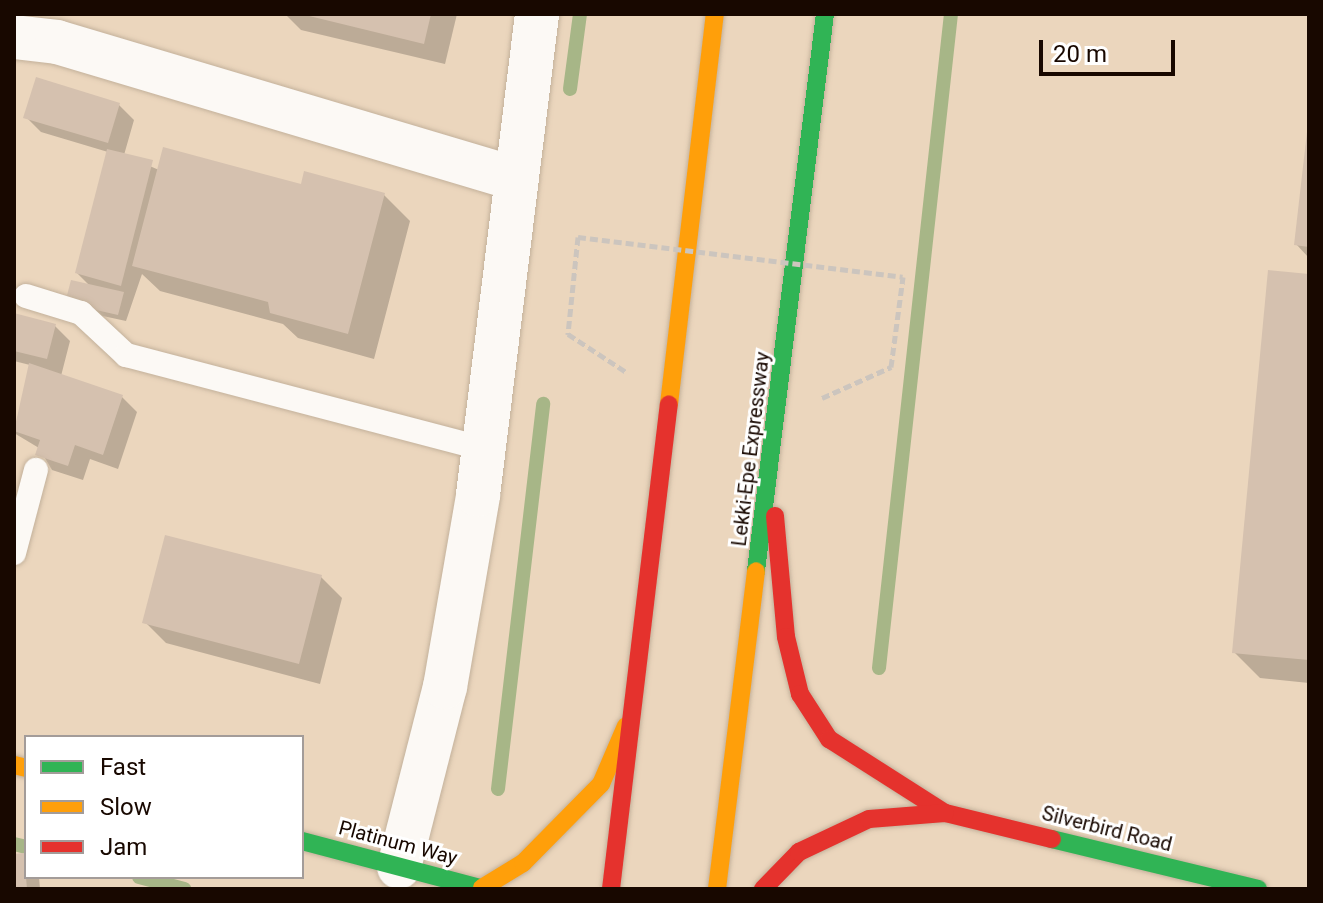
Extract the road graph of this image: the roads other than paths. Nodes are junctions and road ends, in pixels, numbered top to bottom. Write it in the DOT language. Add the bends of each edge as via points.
graph roads {
  1 [pos="537,14"];
  2 [pos="715,14"];
  3 [pos="825,14"];
  4 [pos="14,37"];
  5 [pos="516,179"];
  6 [pos="26,296"];
  7 [pos="484,449"];
  8 [pos="773,460"];
  9 [pos="36,470"];
  10 [pos="14,553"];
  11 [pos="632,712"];
  12 [pos="945,813"];
  13 [pos="304,842"];
  14 [pos="399,867"];
  15 [pos="483,889"];
  16 [pos="611,889"];
  17 [pos="717,889"];
  18 [pos="763,889"];
  19 [pos="1258,889"];
  1 -- 5 [label="street"];
  2 -- 11 [label="main road"];
  3 -- 8 [label="main road, Lekki-Epe Expressway"];
  4 -- 5 [label="street" via="57,42"];
  5 -- 7 [label="street"];
  6 -- 7 [label="lane" via="81,313 126,355"];
  7 -- 14 [label="street" via="445,687"];
  8 -- 12 [label="main road" via="778,574 800,694 829,739"];
  8 -- 17 [label="main road, Lekki-Epe Expressway"];
  9 -- 10 [label="lane"];
  11 -- 15 [label="main road, Platinum Way" via="601,784 523,863"];
  11 -- 16 [label="main road"];
  12 -- 18 [label="main road" via="869,819 799,852"];
  12 -- 19 [label="main road, Silverbird Road"];
  13 -- 14 [label="main road, Platinum Way"];
  14 -- 15 [label="main road, Platinum Way"];
}
